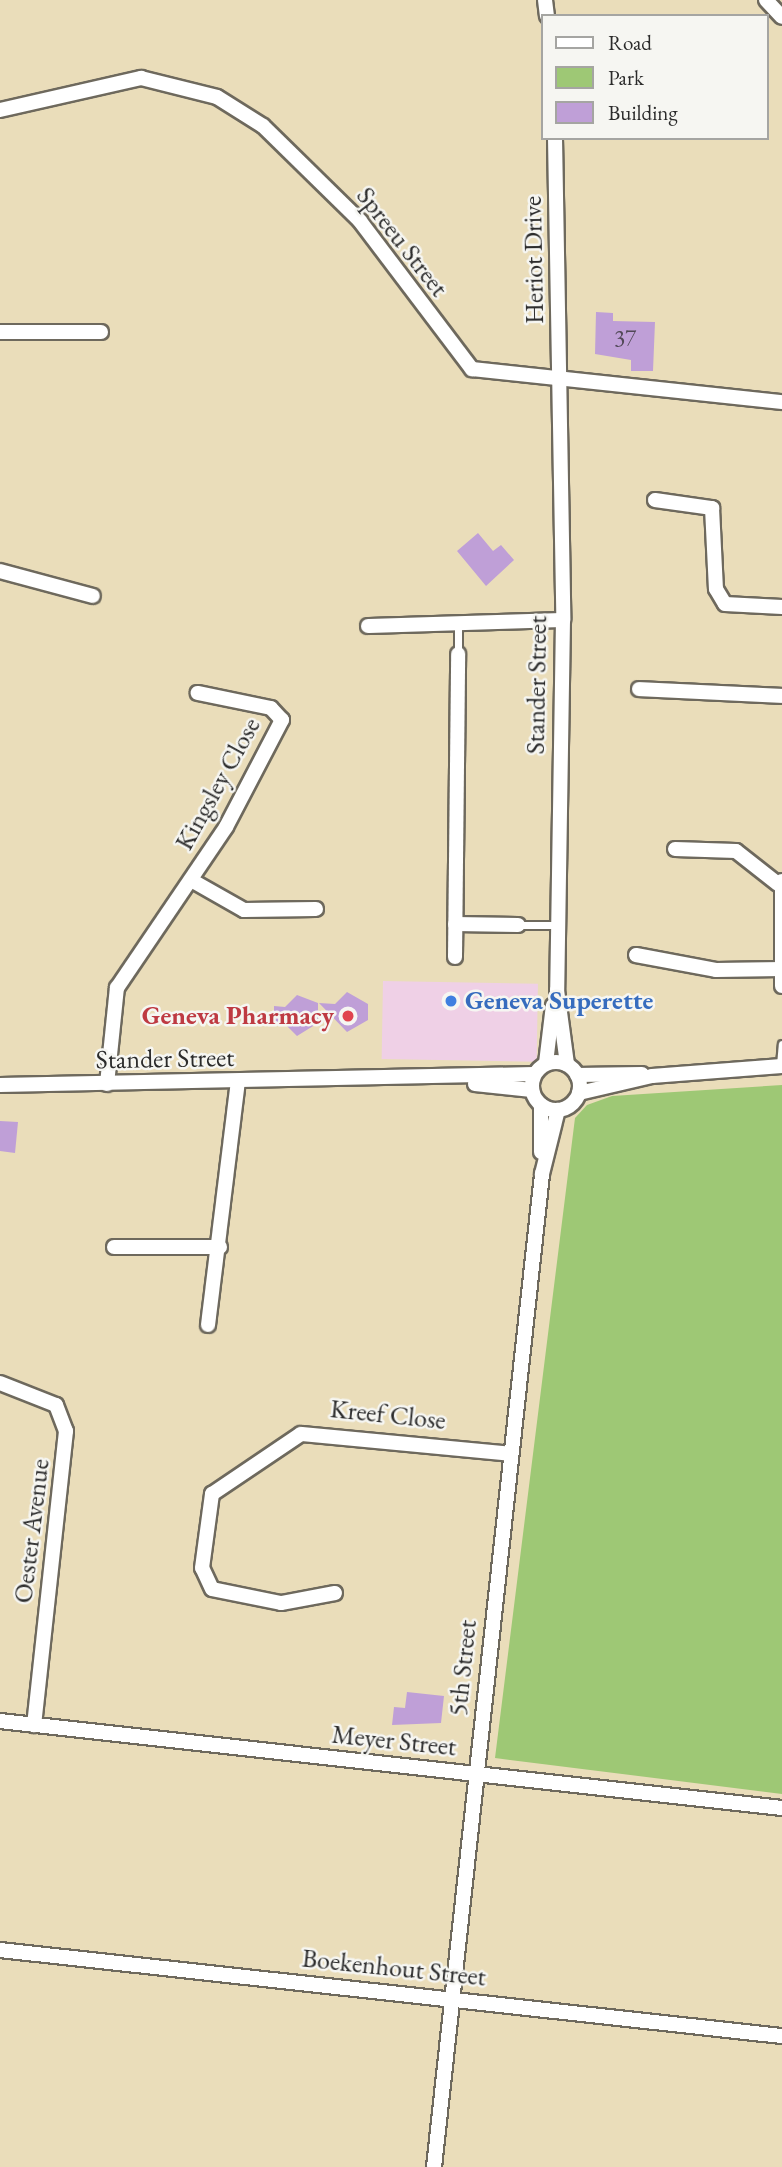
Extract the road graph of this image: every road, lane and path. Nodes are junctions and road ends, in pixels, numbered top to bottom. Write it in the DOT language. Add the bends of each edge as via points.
graph roads {
  1 [pos="766,0"];
  2 [pos="782,17"];
  3 [pos="0,110"];
  4 [pos="555,140"];
  5 [pos="0,332"];
  6 [pos="101,332"];
  7 [pos="561,380"];
  8 [pos="782,402"];
  9 [pos="656,500"];
  10 [pos="0,571"];
  11 [pos="93,596"];
  12 [pos="782,607"];
  13 [pos="563,620"];
  14 [pos="458,623"];
  15 [pos="368,626"];
  16 [pos="458,654"];
  17 [pos="639,688"];
  18 [pos="198,693"];
  19 [pos="782,696"];
  20 [pos="675,849"];
  21 [pos="191,880"];
  22 [pos="780,883"];
  23 [pos="316,909"];
  24 [pos="455,924"];
  25 [pos="518,925"];
  26 [pos="558,925"];
  27 [pos="636,955"];
  28 [pos="455,957"];
  29 [pos="781,970"];
  30 [pos="782,986"];
  31 [pos="557,990"];
  32 [pos="782,1044"];
  33 [pos="546,1063"];
  34 [pos="781,1066"];
  35 [pos="572,1070"];
  36 [pos="534,1074"];
  37 [pos="652,1076"];
  38 [pos="457,1079"];
  39 [pos="238,1082"];
  40 [pos="107,1084"];
  41 [pos="0,1085"];
  42 [pos="531,1090"];
  43 [pos="579,1093"];
  44 [pos="541,1105"];
  45 [pos="558,1110"];
  46 [pos="542,1174"];
  47 [pos="114,1247"];
  48 [pos="220,1247"];
  49 [pos="208,1325"];
  50 [pos="0,1383"];
  51 [pos="511,1454"];
  52 [pos="335,1593"];
  53 [pos="0,1721"];
  54 [pos="34,1725"];
  55 [pos="476,1774"];
  56 [pos="782,1808"];
  57 [pos="0,1950"];
  58 [pos="452,1999"];
  59 [pos="782,2036"];
  60 [pos="434,2167"];
  1 -- 2 [label="street"];
  3 -- 7 [label="street, Spreeu Street" via="123,79 167,81 217,97 263,126 360,221 465,363 488,374"];
  4 -- 7 [label="street, Heriot Drive"];
  5 -- 6 [label="street"];
  7 -- 8 [label="street, Spreeu Street"];
  7 -- 13 [label="street, Stander Street"];
  9 -- 12 [label="street" via="712,508 716,589 723,603"];
  10 -- 11 [label="street"];
  13 -- 14 [label="street"];
  13 -- 26 [label="street, Stander Street"];
  14 -- 15 [label="street"];
  14 -- 16 [label="lane"];
  16 -- 24 [label="street"];
  17 -- 19 [label="street"];
  18 -- 21 [label="street, Kingsley Close" via="278,710 282,720 264,762"];
  20 -- 22 [label="street" via="736,851"];
  21 -- 23 [label="street, Kingsley Close" via="244,910"];
  21 -- 40 [label="street, Kingsley Close" via="117,988"];
  22 -- 29 [label="street"];
  24 -- 25 [label="street"];
  24 -- 28 [label="street"];
  25 -- 26 [label="lane"];
  26 -- 31 [label="street, Stander Street"];
  27 -- 29 [label="street" via="716,970"];
  29 -- 30 [label="street"];
  31 -- 33 [label="street, Stander Street"];
  31 -- 35 [label="street, Stander Street"];
  32 -- 34 [label="lane"];
  33 -- 35 [label="street"];
  33 -- 36 [label="street"];
  34 -- 37 [label="street"];
  35 -- 37 [label="street"];
  35 -- 43 [label="street"];
  36 -- 38 [label="street, Stander Street"];
  36 -- 42 [label="street"];
  37 -- 43 [label="street"];
  38 -- 39 [label="street, Stander Street"];
  38 -- 42 [label="street, Stander Street"];
  39 -- 40 [label="street, Stander Street"];
  39 -- 48 [label="street"];
  40 -- 41 [label="street, Stander Street"];
  42 -- 44 [label="street"];
  43 -- 45 [label="street"];
  44 -- 45 [label="street"];
  44 -- 46 [label="street, 5th Street"];
  45 -- 46 [label="street, 5th Street"];
  46 -- 51 [label="street, 5th Street"];
  47 -- 48 [label="street"];
  48 -- 49 [label="street"];
  50 -- 54 [label="street, Oester Avenue" via="56,1405 66,1431"];
  51 -- 52 [label="street, Kreef Close" via="301,1434 212,1494 202,1568 212,1589 281,1603"];
  51 -- 55 [label="street, 5th Street"];
  53 -- 54 [label="street, Meyer Street"];
  54 -- 55 [label="street, Meyer Street"];
  55 -- 56 [label="street, Meyer Street"];
  55 -- 58 [label="street, 5th Street"];
  57 -- 58 [label="street, Boekenhout Street"];
  58 -- 59 [label="street, Boekenhout Street"];
  58 -- 60 [label="street, 5th Street"];
}
